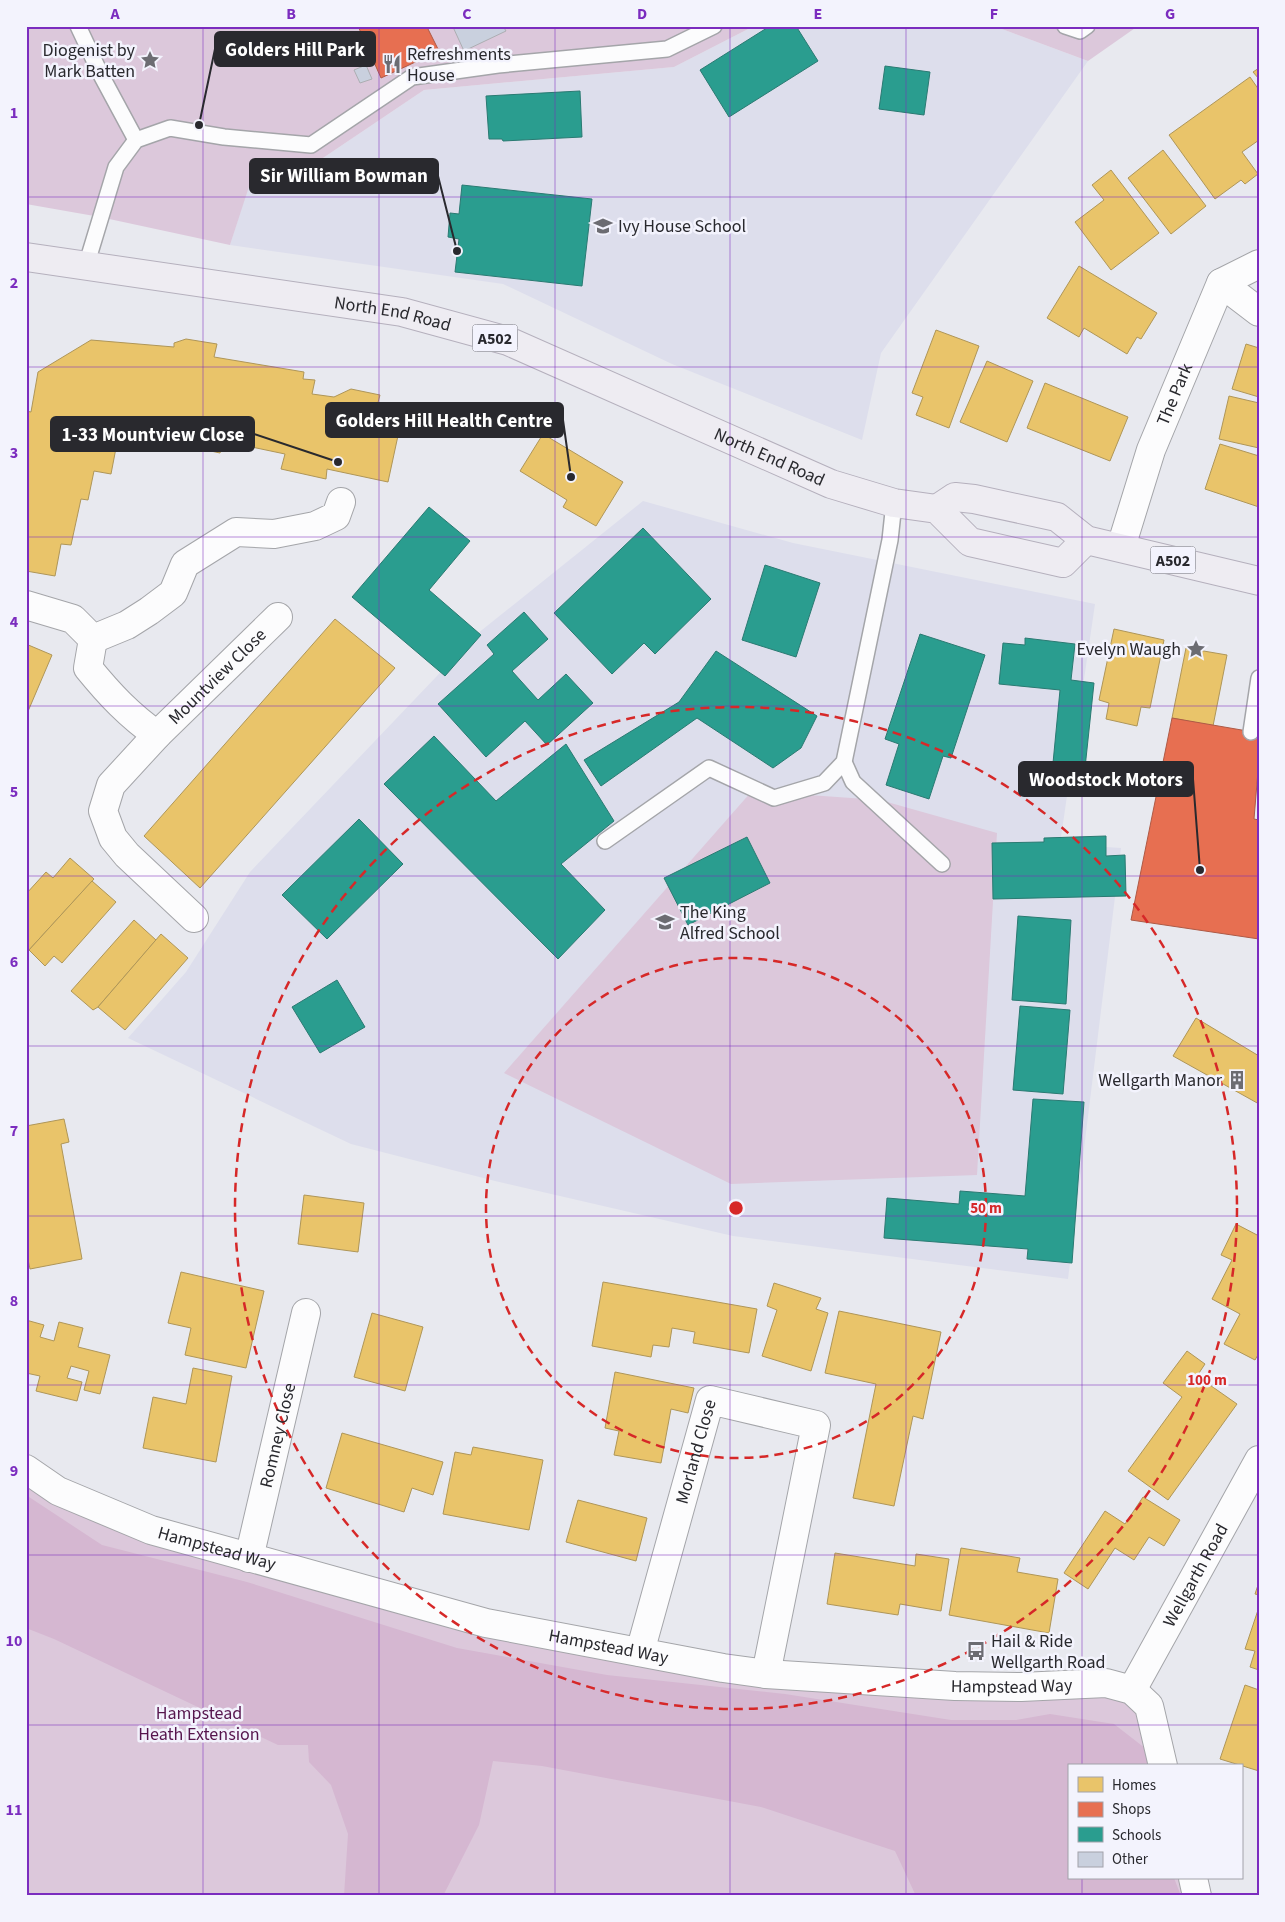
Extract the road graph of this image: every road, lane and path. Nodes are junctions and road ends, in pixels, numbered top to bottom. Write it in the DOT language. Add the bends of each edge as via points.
graph roads {
  1 [pos="78,26"];
  2 [pos="714,26"];
  3 [pos="1065,26"];
  4 [pos="1087,26"];
  5 [pos="136,140"];
  6 [pos="28,262"];
  7 [pos="1259,264"];
  8 [pos="86,266"];
  9 [pos="1221,283"];
  10 [pos="1259,312"];
  11 [pos="341,502"];
  12 [pos="894,503"];
  13 [pos="937,509"];
  14 [pos="1086,540"];
  15 [pos="1121,547"];
  16 [pos="1259,581"];
  17 [pos="26,605"];
  18 [pos="278,617"];
  19 [pos="93,639"];
  20 [pos="1259,678"];
  21 [pos="1251,732"];
  22 [pos="157,735"];
  23 [pos="844,762"];
  24 [pos="605,841"];
  25 [pos="942,864"];
  26 [pos="194,918"];
  27 [pos="306,1313"];
  28 [pos="1259,1460"];
  29 [pos="26,1469"];
  30 [pos="249,1558"];
  31 [pos="640,1652"];
  32 [pos="766,1674"];
  33 [pos="1132,1690"];
  34 [pos="1163,1764"];
  35 [pos="1193,1880"];
  36 [pos="1197,1896"];
  1 -- 5 [label="lane"];
  2 -- 5 [label="lane" via="667,49 498,65 412,77 311,145 170,128"];
  3 -- 4 [label="lane" via="1080,31"];
  5 -- 8 [label="lane" via="116,166"];
  6 -- 8 [label="main road, North End Road / A502"];
  7 -- 9 [label="street"];
  8 -- 12 [label="main road, North End Road / A502" via="402,312 508,341 831,484"];
  9 -- 10 [label="street"];
  9 -- 15 [label="street, The Park" via="1151,450"];
  11 -- 19 [label="street" via="336,516 314,526 274,534 236,532 186,564 173,593 150,611"];
  12 -- 13 [label="main road, North End Road / A502"];
  12 -- 23 [label="lane" via="890,540"];
  13 -- 14 [label="main road, A502" via="955,497 974,499 1057,517"];
  13 -- 14 [label="main road" via="970,542 1063,563"];
  14 -- 15 [label="main road, A502"];
  15 -- 16 [label="main road, A502"];
  17 -- 19 [label="street" via="73,619"];
  18 -- 22 [label="street, Mountview Close"];
  19 -- 22 [label="street, Mountview Close" via="88,668 134,719"];
  20 -- 21 [label="lane"];
  22 -- 26 [label="street, Mountview Close" via="111,785 103,811 112,838"];
  23 -- 24 [label="lane" via="824,783 774,798 709,768"];
  23 -- 25 [label="lane" via="854,782"];
  27 -- 30 [label="street, Romney Close"];
  28 -- 33 [label="street, Wellgarth Road"];
  29 -- 30 [label="street, Hampstead Way" via="58,1491 151,1530"];
  30 -- 31 [label="street, Hampstead Way" via="486,1623"];
  31 -- 32 [label="street, Hampstead Way"];
  31 -- 32 [label="street, Morland Close" via="710,1400 816,1425"];
  32 -- 33 [label="street, Hampstead Way" via="955,1686 1106,1683"];
  33 -- 34 [label="street" via="1149,1706"];
  35 -- 36 [label="street"];
}
